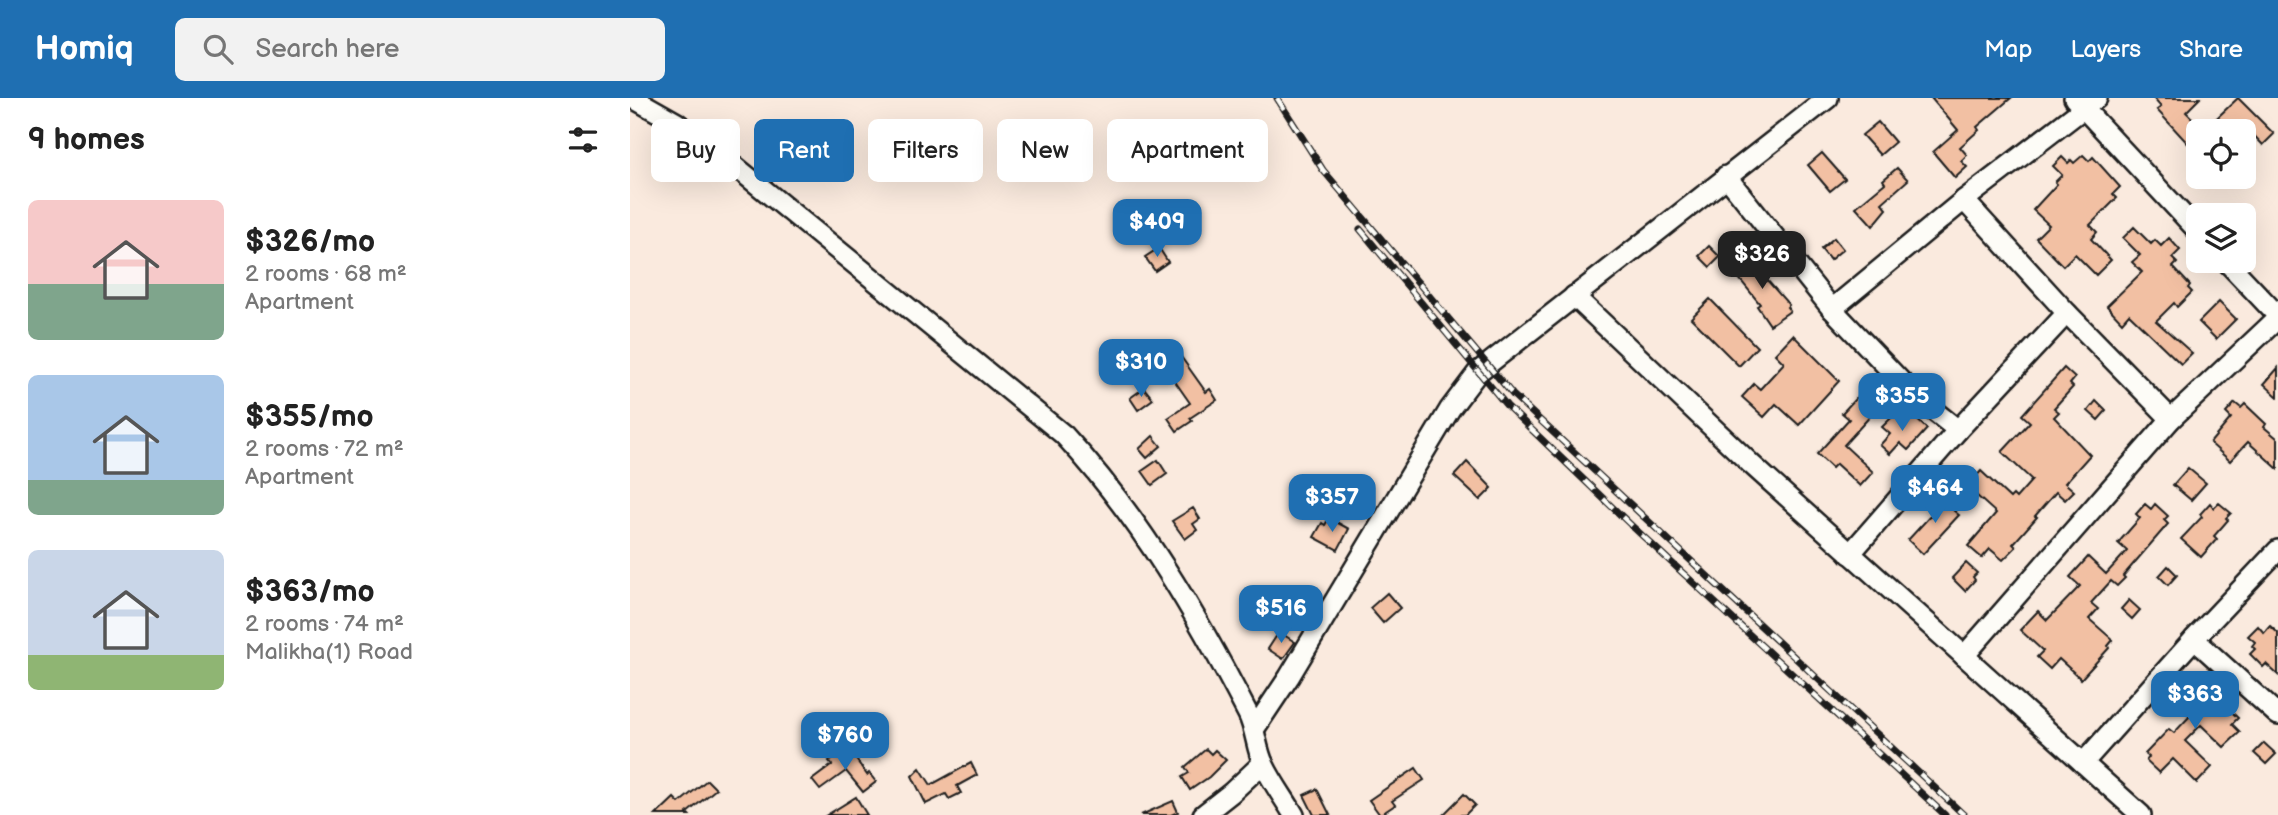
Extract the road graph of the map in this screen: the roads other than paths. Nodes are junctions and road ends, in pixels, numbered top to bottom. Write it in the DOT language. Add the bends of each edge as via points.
graph roads {
  1 [pos="633,98"];
  2 [pos="1828,98"];
  3 [pos="2085,102"];
  4 [pos="1726,176"];
  5 [pos="1964,200"];
  6 [pos="2186,216"];
  7 [pos="2237,273"];
  8 [pos="1574,296"];
  9 [pos="1832,309"];
  10 [pos="2067,313"];
  11 [pos="2278,317"];
  12 [pos="2171,419"];
  13 [pos="1958,430"];
  14 [pos="2278,550"];
  15 [pos="1850,554"];
  16 [pos="2194,639"];
  17 [pos="1964,656"];
  18 [pos="2278,715"];
  19 [pos="1255,728"];
  20 [pos="2083,762"];
  21 [pos="1263,763"];
  22 [pos="1203,815"];
  23 [pos="1294,815"];
  24 [pos="2141,815"];
  1 -- 19 [label="street" via="677,123 736,167 1064,435 1099,472 1137,525 1201,628"];
  2 -- 4 [label="street"];
  3 -- 5 [label="street"];
  3 -- 6 [label="street"];
  4 -- 8 [label="street"];
  4 -- 9 [label="street"];
  5 -- 9 [label="street"];
  5 -- 10 [label="street"];
  7 -- 11 [label="street"];
  8 -- 15 [label="street"];
  8 -- 19 [label="street" via="1468,384"];
  9 -- 13 [label="street" via="1915,396"];
  10 -- 12 [label="street"];
  10 -- 13 [label="street"];
  11 -- 12 [label="street"];
  12 -- 17 [label="street"];
  13 -- 15 [label="street"];
  14 -- 16 [label="street"];
  15 -- 17 [label="street"];
  16 -- 18 [label="street"];
  16 -- 20 [label="street"];
  17 -- 20 [label="street"];
  19 -- 21 [label="street"];
  20 -- 24 [label="street"];
  21 -- 22 [label="street"];
  21 -- 23 [label="street"];
}
